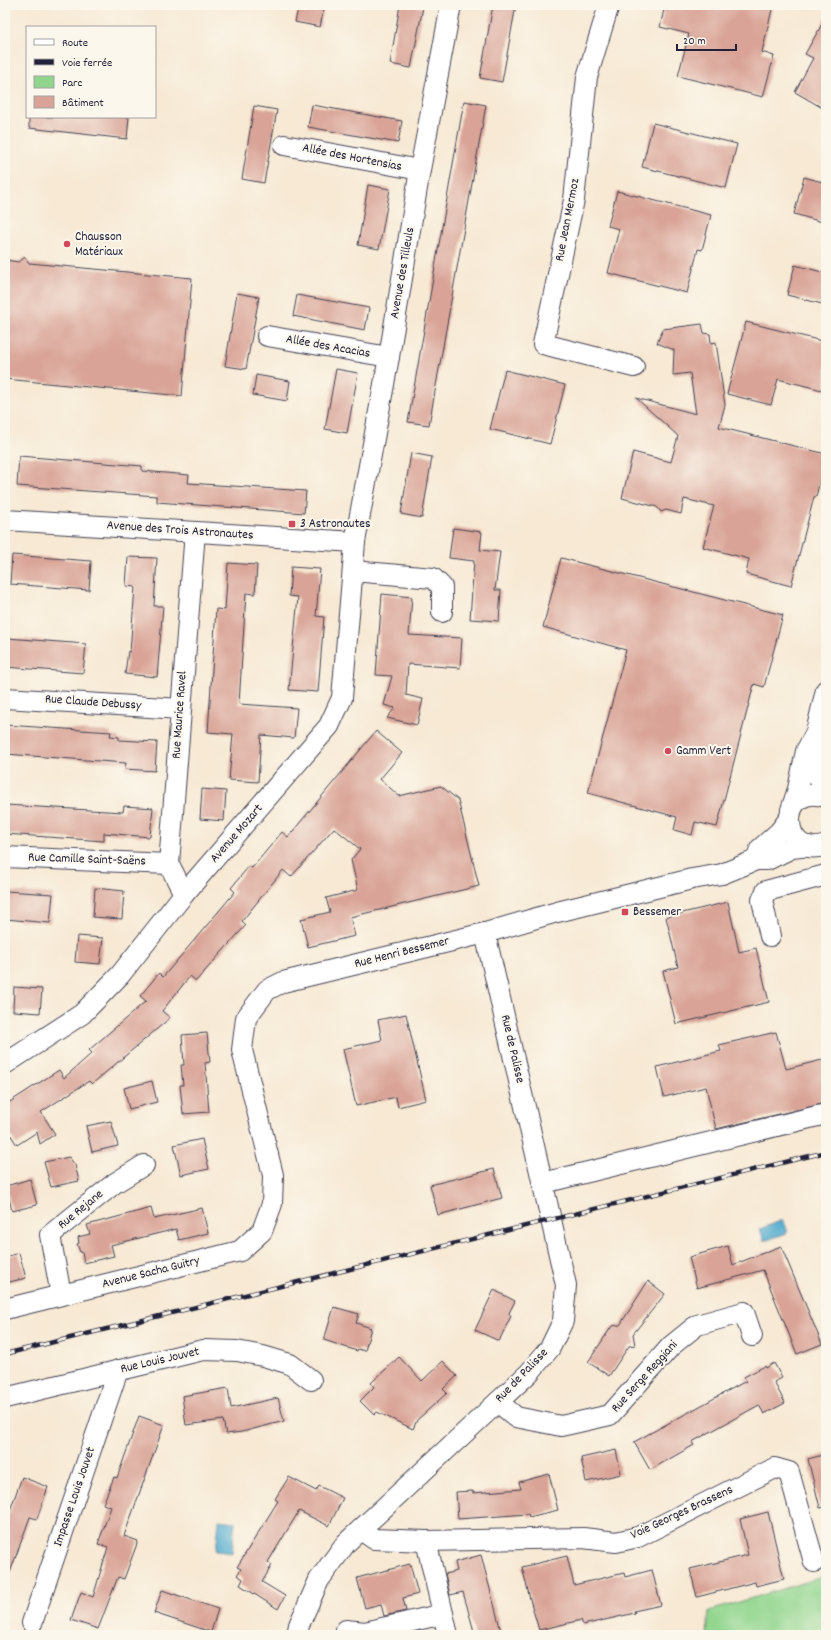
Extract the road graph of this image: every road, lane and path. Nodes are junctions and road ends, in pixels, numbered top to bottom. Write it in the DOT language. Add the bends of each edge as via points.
graph roads {
  1 [pos="451,5"];
  2 [pos="609,5"];
  3 [pos="284,145"];
  4 [pos="420,170"];
  5 [pos="267,336"];
  6 [pos="389,357"];
  7 [pos="634,367"];
  8 [pos="5,520"];
  9 [pos="195,532"];
  10 [pos="355,542"];
  11 [pos="354,572"];
  12 [pos="442,612"];
  13 [pos="826,690"];
  14 [pos="5,698"];
  15 [pos="181,709"];
  16 [pos="816,732"];
  17 [pos="826,796"];
  18 [pos="790,814"];
  19 [pos="820,851"];
  20 [pos="5,857"];
  21 [pos="756,860"];
  22 [pos="169,864"];
  23 [pos="826,876"];
  24 [pos="184,894"];
  25 [pos="485,933"];
  26 [pos="770,936"];
  27 [pos="5,1064"];
  28 [pos="826,1114"];
  29 [pos="144,1165"];
  30 [pos="543,1184"];
  31 [pos="272,1204"];
  32 [pos="61,1295"];
  33 [pos="5,1309"];
  34 [pos="752,1336"];
  35 [pos="118,1370"];
  36 [pos="311,1380"];
  37 [pos="5,1398"];
  38 [pos="498,1402"];
  39 [pos="360,1530"];
  40 [pos="426,1541"];
  41 [pos="814,1562"];
  42 [pos="443,1614"];
  43 [pos="32,1623"];
  44 [pos="346,1630"];
  45 [pos="297,1635"];
  46 [pos="448,1635"];
  1 -- 4 [label="street, Avenue des Tilleuls"];
  2 -- 7 [label="street, Rue Jean Mermoz" via="587,77 574,200 543,344"];
  3 -- 4 [label="street, Allée des Hortensias"];
  4 -- 6 [label="street, Avenue des Tilleuls"];
  5 -- 6 [label="street, Allée des Acacias"];
  6 -- 10 [label="street, Avenue des Tilleuls"];
  8 -- 9 [label="street, Avenue des Trois Astronautes"];
  9 -- 10 [label="street, Avenue des Trois Astronautes"];
  9 -- 15 [label="street, Rue Maurice Ravel"];
  10 -- 11 [label="street, Avenue Mozart"];
  11 -- 12 [label="street" via="433,578 442,587"];
  11 -- 24 [label="street, Avenue Mozart" via="342,698 329,726"];
  13 -- 16 [label="street"];
  14 -- 15 [label="street, Rue Claude Debussy"];
  15 -- 22 [label="street, Rue Maurice Ravel"];
  16 -- 17 [label="street" via="816,770"];
  16 -- 18 [label="street" via="806,751"];
  17 -- 18 [label="street" via="810,795 802,798"];
  18 -- 19 [label="street, Rue Henri Bessemer" via="793,835 798,841"];
  18 -- 21 [label="street" via="779,832 760,849"];
  19 -- 21 [label="street, Rue Henri Bessemer" via="792,848 767,860"];
  20 -- 22 [label="street, Rue Camille Saint-Saëns"];
  21 -- 25 [label="street, Rue Henri Bessemer" via="722,874 564,911"];
  22 -- 24 [label="street"];
  23 -- 26 [label="street" via="766,891 762,900"];
  24 -- 27 [label="street, Avenue Mozart" via="120,975 82,1014"];
  25 -- 30 [label="street, Rue de Palisse"];
  25 -- 31 [label="street, Rue Henri Bessemer" via="283,982 267,990 246,1018 242,1050 273,1175"];
  28 -- 30 [label="street"];
  29 -- 32 [label="street, Rue Rejane" via="115,1183 50,1235"];
  30 -- 38 [label="street, Rue de Palisse" via="566,1285 563,1321 550,1348"];
  31 -- 32 [label="street, Avenue Sacha Guitry" via="262,1231 240,1251"];
  32 -- 33 [label="street, Avenue Sacha Guitry"];
  34 -- 38 [label="street, Rue Serge Reggiani" via="744,1312 696,1325 671,1346 610,1415 561,1426 516,1417"];
  35 -- 36 [label="street, Rue Louis Jouvet" via="203,1350 237,1351 290,1364"];
  35 -- 37 [label="street, Rue Louis Jouvet"];
  35 -- 43 [label="street, Impasse Louis Jouvet"];
  38 -- 39 [label="street, Rue de Palisse"];
  39 -- 40 [label="street, Voie Georges Brassens" via="374,1539"];
  39 -- 45 [label="street, Rue de Palisse" via="346,1543 319,1580"];
  40 -- 41 [label="street, Voie Georges Brassens" via="583,1538 616,1542 638,1537 775,1468 789,1472"];
  40 -- 42 [label="street"];
  42 -- 44 [label="street" via="365,1632"];
  42 -- 46 [label="street"];
}
